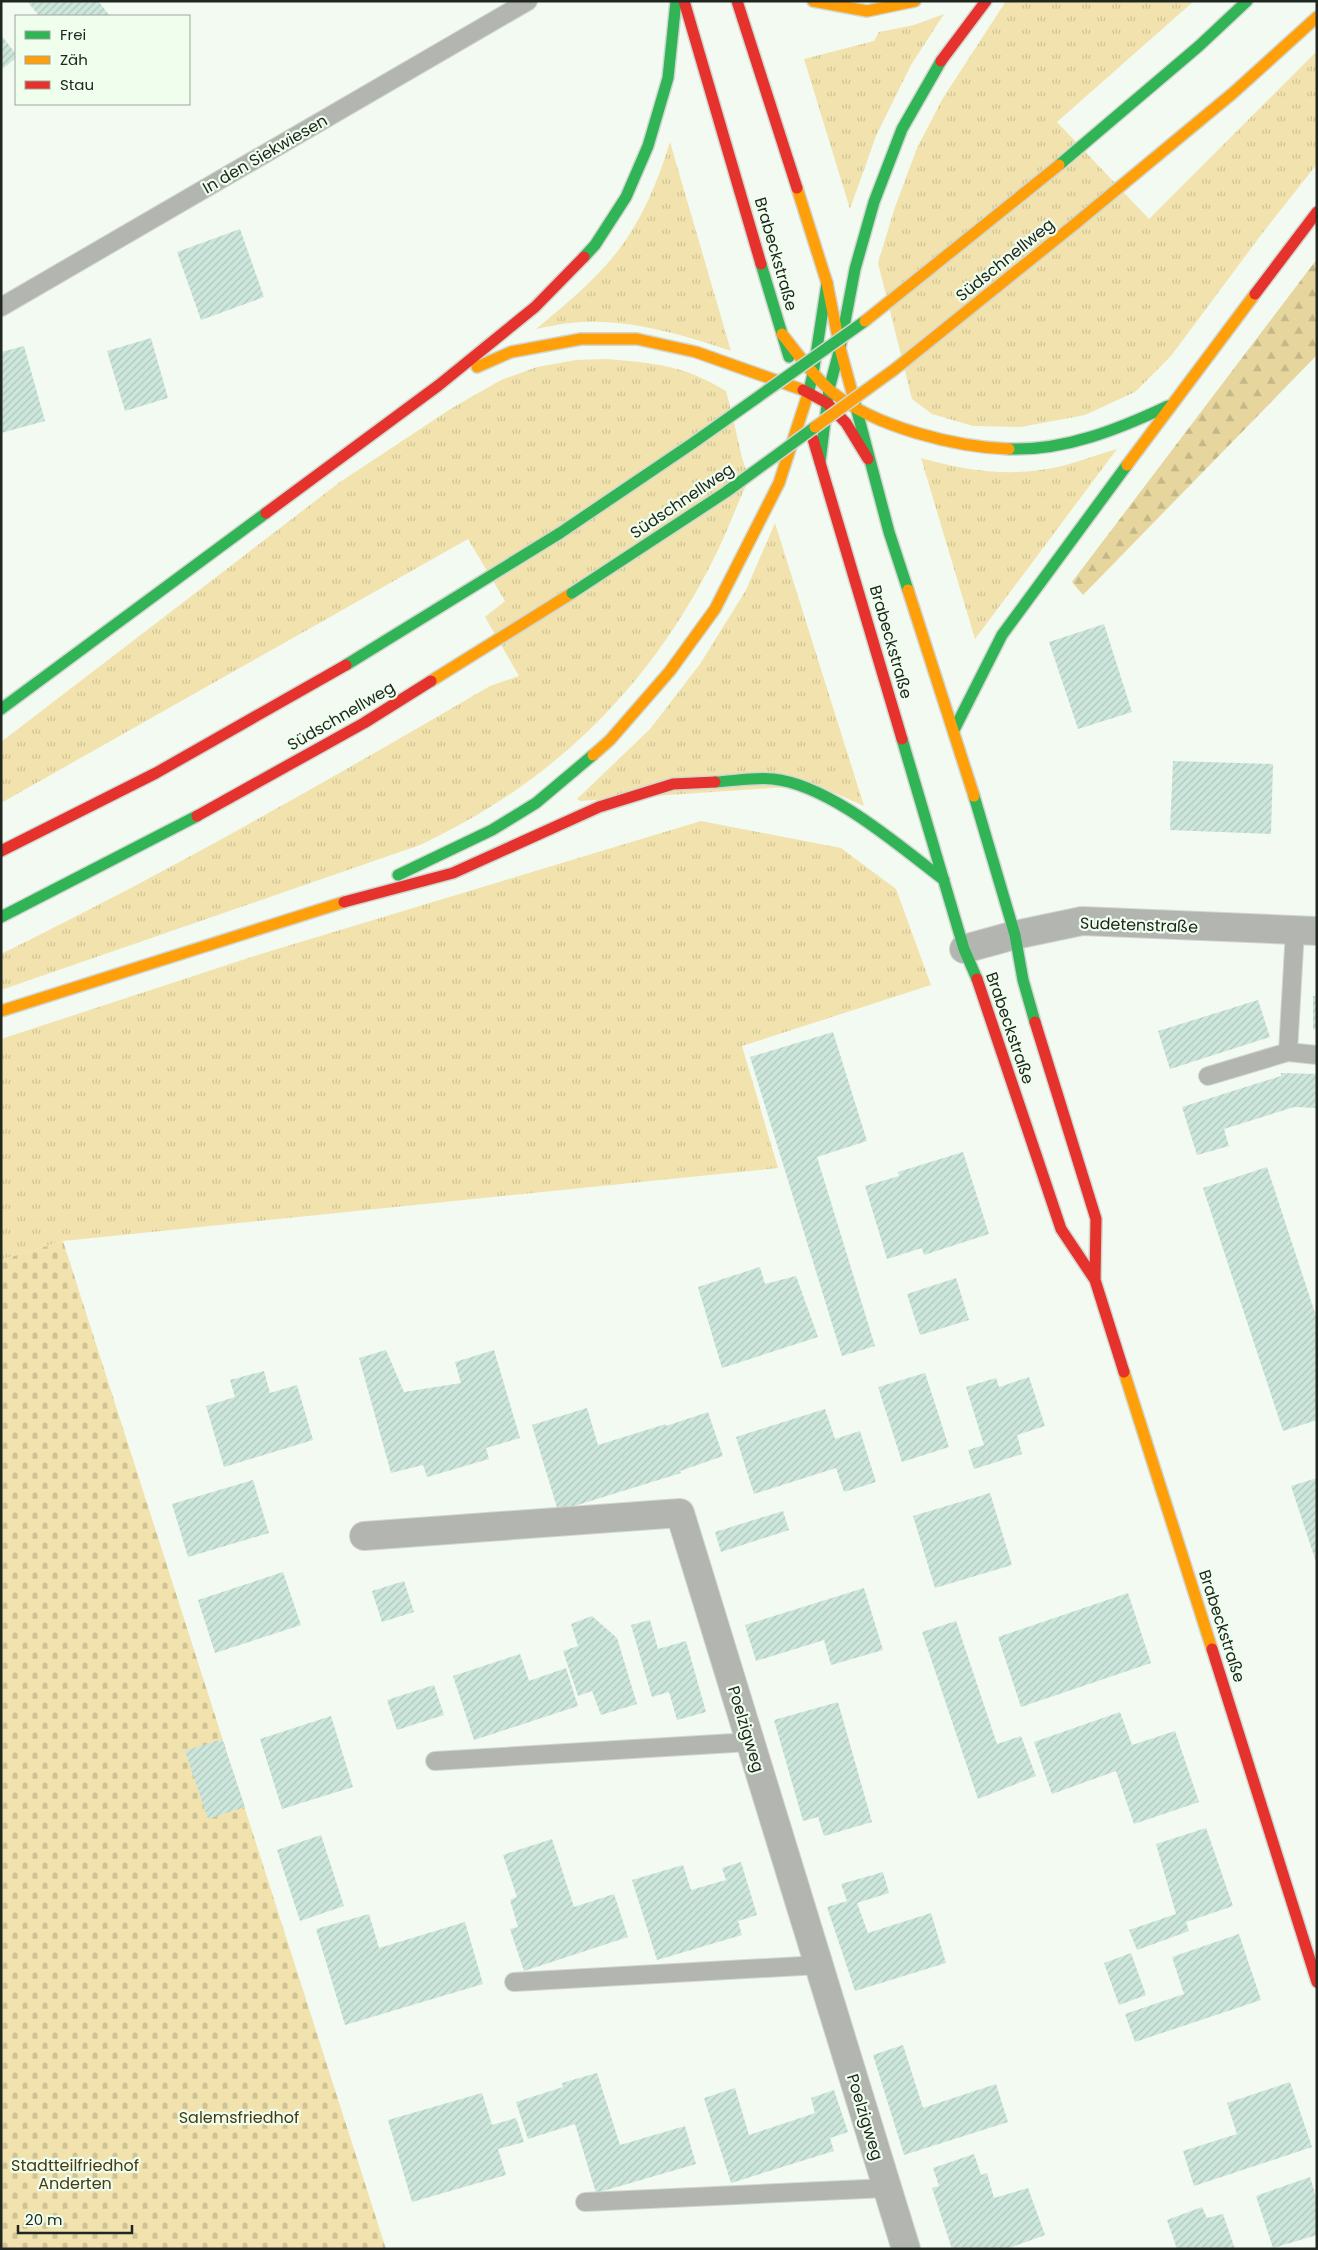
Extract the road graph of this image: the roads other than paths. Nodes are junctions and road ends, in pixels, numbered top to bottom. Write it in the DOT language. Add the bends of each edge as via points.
graph roads {
  1 [pos="528,1"];
  2 [pos="676,1"];
  3 [pos="684,1"];
  4 [pos="737,1"];
  5 [pos="812,1"];
  6 [pos="915,1"];
  7 [pos="986,1"];
  8 [pos="1247,1"];
  9 [pos="1317,17"];
  10 [pos="1317,212"];
  11 [pos="827,283"];
  12 [pos="1,307"];
  13 [pos="782,334"];
  14 [pos="840,348"];
  15 [pos="814,374"];
  16 [pos="439,385"];
  17 [pos="797,387"];
  18 [pos="829,389"];
  19 [pos="808,394"];
  20 [pos="827,403"];
  21 [pos="1172,405"];
  22 [pos="804,409"];
  23 [pos="856,409"];
  24 [pos="868,459"];
  25 [pos="820,462"];
  26 [pos="1,709"];
  27 [pos="954,730"];
  28 [pos="1,851"];
  29 [pos="944,880"];
  30 [pos="333,905"];
  31 [pos="1,917"];
  32 [pos="1306,931"];
  33 [pos="1015,935"];
  34 [pos="964,949"];
  35 [pos="1,1011"];
  36 [pos="1288,1052"];
  37 [pos="1317,1055"];
  38 [pos="1208,1076"];
  39 [pos="1096,1280"];
  40 [pos="364,1536"];
  41 [pos="750,1742"];
  42 [pos="435,1761"];
  43 [pos="818,1965"];
  44 [pos="514,1982"];
  45 [pos="1317,1982"];
  46 [pos="887,2188"];
  47 [pos="585,2202"];
  48 [pos="906,2249"];
  1 -- 12 [label="lane, In den Siekwiesen"];
  2 -- 16 [label="main road" via="668,78 648,146 626,197 595,244 535,307"];
  3 -- 13 [label="main road, Brabeckstraße"];
  4 -- 11 [label="main road, Brabeckstraße"];
  5 -- 6 [label="main road" via="866,10"];
  7 -- 14 [label="main road" via="944,56 902,129 874,202 857,261"];
  8 -- 28 [label="main road, bridge" via="1059,165 868,319 693,443 560,533 331,674 156,773"];
  9 -- 31 [label="main road, Südschnellweg, bridge" via="1233,93 895,369 726,492 364,723 187,821"];
  10 -- 21 [label="main road"];
  11 -- 14 [label="main road, Brabeckstraße"];
  11 -- 15 [label="main road"];
  13 -- 15 [label="main road"];
  13 -- 17 [label="main road, Brabeckstraße"];
  14 -- 18 [label="main road"];
  14 -- 23 [label="main road, Brabeckstraße"];
  15 -- 18 [label="main road"];
  15 -- 19 [label="main road"];
  16 -- 17 [label="main road" via="511,352 581,339 637,339 696,352"];
  16 -- 26 [label="main road"];
  17 -- 19 [label="main road"];
  17 -- 22 [label="main road, Brabeckstraße"];
  18 -- 20 [label="main road"];
  18 -- 23 [label="main road"];
  19 -- 20 [label="main road"];
  19 -- 22 [label="main road"];
  20 -- 24 [label="main road" via="846,423"];
  20 -- 25 [label="main road"];
  21 -- 23 [label="main road" via="1127,426 1044,449 996,449 939,437"];
  21 -- 27 [label="main road" via="1002,635"];
  22 -- 25 [label="main road, Brabeckstraße"];
  22 -- 30 [label="main road" via="779,483 715,609 670,671 610,740 536,802 492,830"];
  23 -- 24 [label="main road, Brabeckstraße"];
  24 -- 27 [label="main road, Brabeckstraße"];
  25 -- 29 [label="main road, Brabeckstraße"];
  27 -- 33 [label="main road, Brabeckstraße"];
  29 -- 30 [label="main road" via="857,814 806,788 773,779 730,780 673,784 599,808 453,873"];
  29 -- 34 [label="main road, Brabeckstraße"];
  30 -- 35 [label="main road"];
  32 -- 33 [label="street, Sudetenstraße" via="1082,921"];
  32 -- 36 [label="lane"];
  33 -- 34 [label="street, Sudetenstraße"];
  33 -- 39 [label="main road, Brabeckstraße" via="1026,989 1051,1078 1096,1219"];
  34 -- 39 [label="main road, Brabeckstraße" via="982,992 1061,1229"];
  36 -- 37 [label="lane"];
  36 -- 38 [label="lane"];
  39 -- 45 [label="main road, Brabeckstraße"];
  40 -- 41 [label="street, Poelzigweg" via="680,1513"];
  41 -- 42 [label="lane"];
  41 -- 43 [label="street, Poelzigweg"];
  43 -- 44 [label="lane"];
  43 -- 46 [label="street, Poelzigweg"];
  46 -- 47 [label="lane"];
  46 -- 48 [label="street, Poelzigweg"];
}
